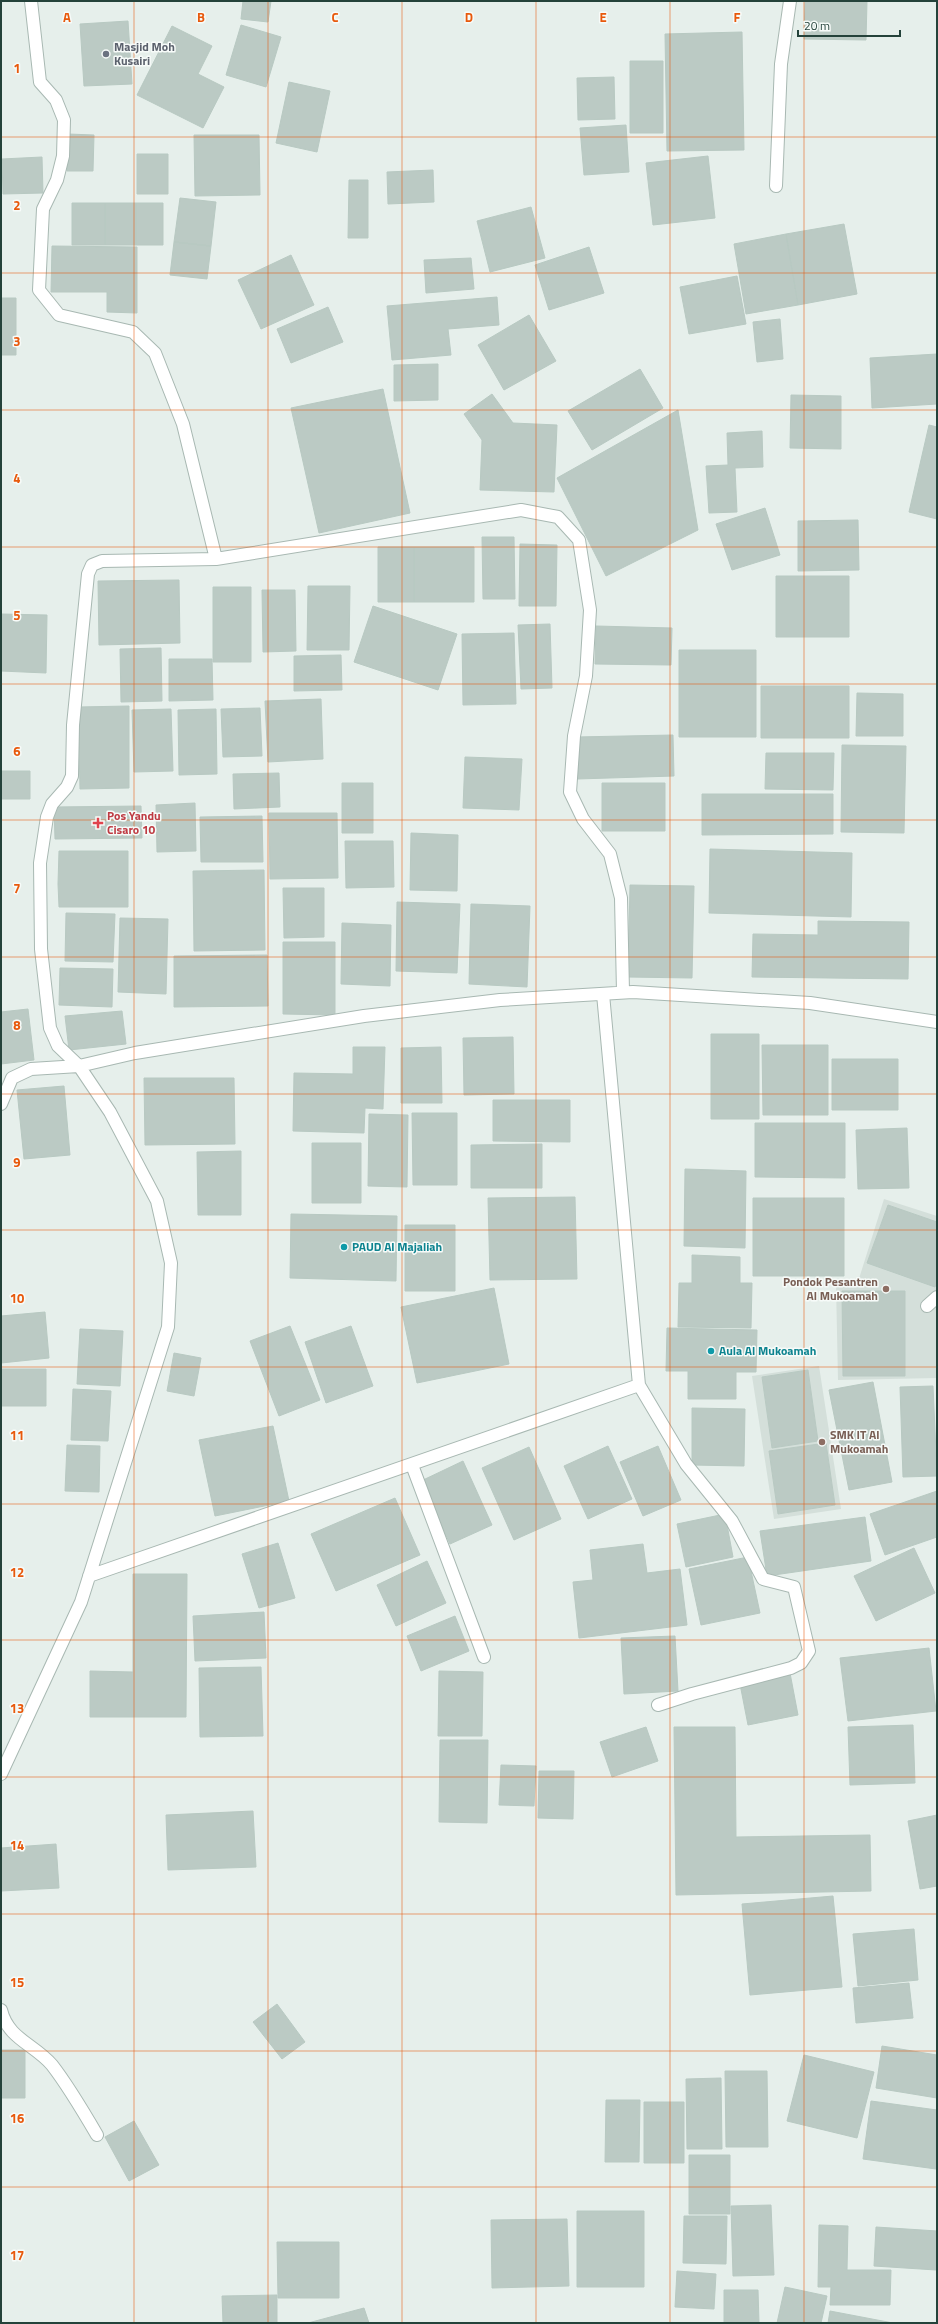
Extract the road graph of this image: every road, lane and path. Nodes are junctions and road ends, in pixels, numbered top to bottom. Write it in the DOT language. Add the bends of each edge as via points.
graph roads {
  1 [pos="31,1"];
  2 [pos="790,1"];
  3 [pos="776,186"];
  4 [pos="216,559"];
  5 [pos="623,992"];
  6 [pos="603,994"];
  7 [pos="937,1022"];
  8 [pos="79,1066"];
  9 [pos="1,1104"];
  10 [pos="937,1298"];
  11 [pos="927,1306"];
  12 [pos="639,1385"];
  13 [pos="412,1465"];
  14 [pos="89,1576"];
  15 [pos="484,1657"];
  16 [pos="658,1705"];
  17 [pos="1,1774"];
  18 [pos="1,2010"];
  19 [pos="97,2135"];
  1 -- 4 [label="street" via="40,82 56,100 64,120 63,156 57,180 43,209 39,290 59,315 133,332 155,353 183,424"];
  2 -- 3 [label="street" via="782,64"];
  4 -- 5 [label="street" via="521,510 558,517 579,540 590,610 586,676 574,736 570,792 583,819 610,854 621,898"];
  4 -- 8 [label="street" via="102,561 92,565 88,574 73,725 72,776 67,787 52,804 47,817 40,863 41,949 50,1028 58,1046"];
  5 -- 6 [label="street"];
  5 -- 7 [label="street" via="810,1003"];
  6 -- 8 [label="street" via="500,1000 364,1016 135,1053"];
  6 -- 12 [label="street"];
  8 -- 9 [label="street" via="31,1069 12,1078"];
  8 -- 14 [label="street" via="110,1112 157,1201 171,1263 168,1327"];
  10 -- 11 [label="street"];
  12 -- 13 [label="street"];
  12 -- 16 [label="street" via="686,1464 732,1521 763,1579 794,1587 809,1651 801,1663 790,1668"];
  13 -- 14 [label="street"];
  13 -- 15 [label="street"];
  14 -- 17 [label="street" via="81,1602"];
  18 -- 19 [label="street" via="4,2024 51,2064"];
}
